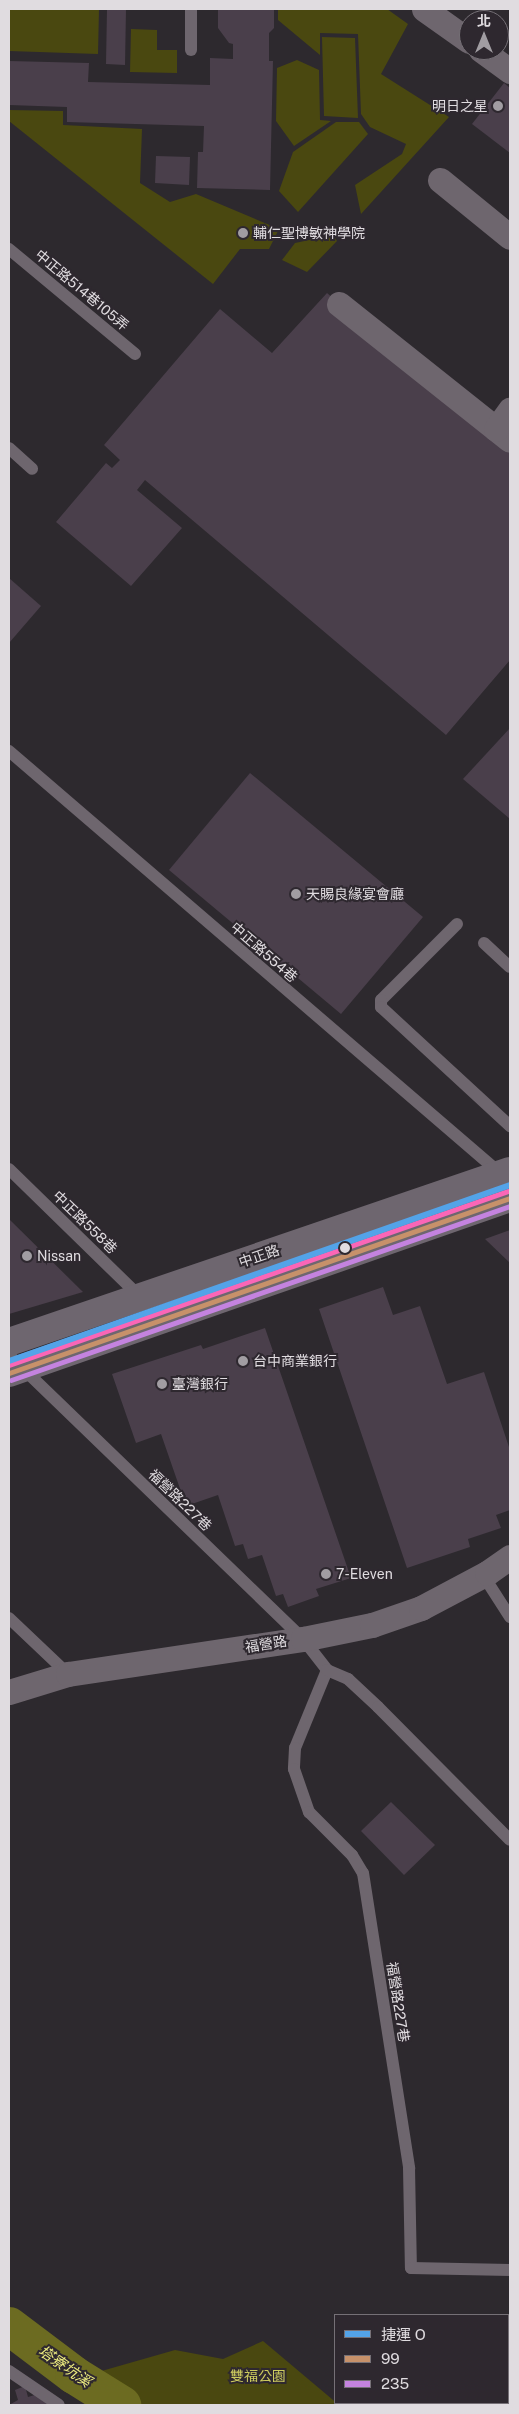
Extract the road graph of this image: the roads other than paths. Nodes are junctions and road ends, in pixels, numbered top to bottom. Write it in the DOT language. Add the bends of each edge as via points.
graph roads {
  1 [pos="191,9"];
  2 [pos="424,9"];
  3 [pos="459,34"];
  4 [pos="190,50"];
  5 [pos="495,60"];
  6 [pos="510,71"];
  7 [pos="440,180"];
  8 [pos="510,237"];
  9 [pos="9,249"];
  10 [pos="339,304"];
  11 [pos="135,354"];
  12 [pos="505,426"];
  13 [pos="9,448"];
  14 [pos="32,469"];
  15 [pos="9,752"];
  16 [pos="457,924"];
  17 [pos="484,943"];
  18 [pos="510,967"];
  19 [pos="510,1126"];
  20 [pos="9,1168"];
  21 [pos="507,1181"];
  22 [pos="140,1297"];
  23 [pos="9,1342"];
  24 [pos="13,1365"];
  25 [pos="510,1557"];
  26 [pos="483,1575"];
  27 [pos="9,1618"];
  28 [pos="510,1618"];
  29 [pos="303,1639"];
  30 [pos="327,1670"];
  31 [pos="68,1674"];
  32 [pos="9,1692"];
  33 [pos="510,1840"];
  34 [pos="510,2270"];
  35 [pos="9,2371"];
  36 [pos="22,2380"];
  37 [pos="9,2384"];
  38 [pos="59,2405"];
  1 -- 4 [label="lane"];
  2 -- 3 [label="street"];
  5 -- 6 [label="street"];
  7 -- 8 [label="street"];
  9 -- 11 [label="lane, 中正路514巷105弄"];
  10 -- 12 [label="street"];
  13 -- 14 [label="lane"];
  15 -- 21 [label="lane, 中正路554巷"];
  16 -- 19 [label="lane" via="381,1000 381,1006"];
  17 -- 18 [label="lane"];
  20 -- 22 [label="lane, 中正路558巷"];
  21 -- 22 [label="main road, 中正路"];
  21 -- 24 [label="main road, 中正路"];
  22 -- 23 [label="main road, 中正路"];
  24 -- 29 [label="lane, 福營路227巷"];
  25 -- 26 [label="street, 福營路"];
  26 -- 28 [label="lane"];
  26 -- 29 [label="street, 福營路" via="395,1619"];
  27 -- 31 [label="lane"];
  29 -- 30 [label="lane, 福營路227巷"];
  29 -- 31 [label="street, 福營路"];
  30 -- 33 [label="lane, 福營路227巷" via="348,1679 378,1706"];
  30 -- 34 [label="lane, 福營路227巷" via="295,1748 294,1769 309,1812 352,1855 362,1874 409,2168 411,2268"];
  31 -- 32 [label="street, 福營路"];
  35 -- 36 [label="lane"];
  36 -- 37 [label="lane"];
  36 -- 38 [label="lane"];
}
